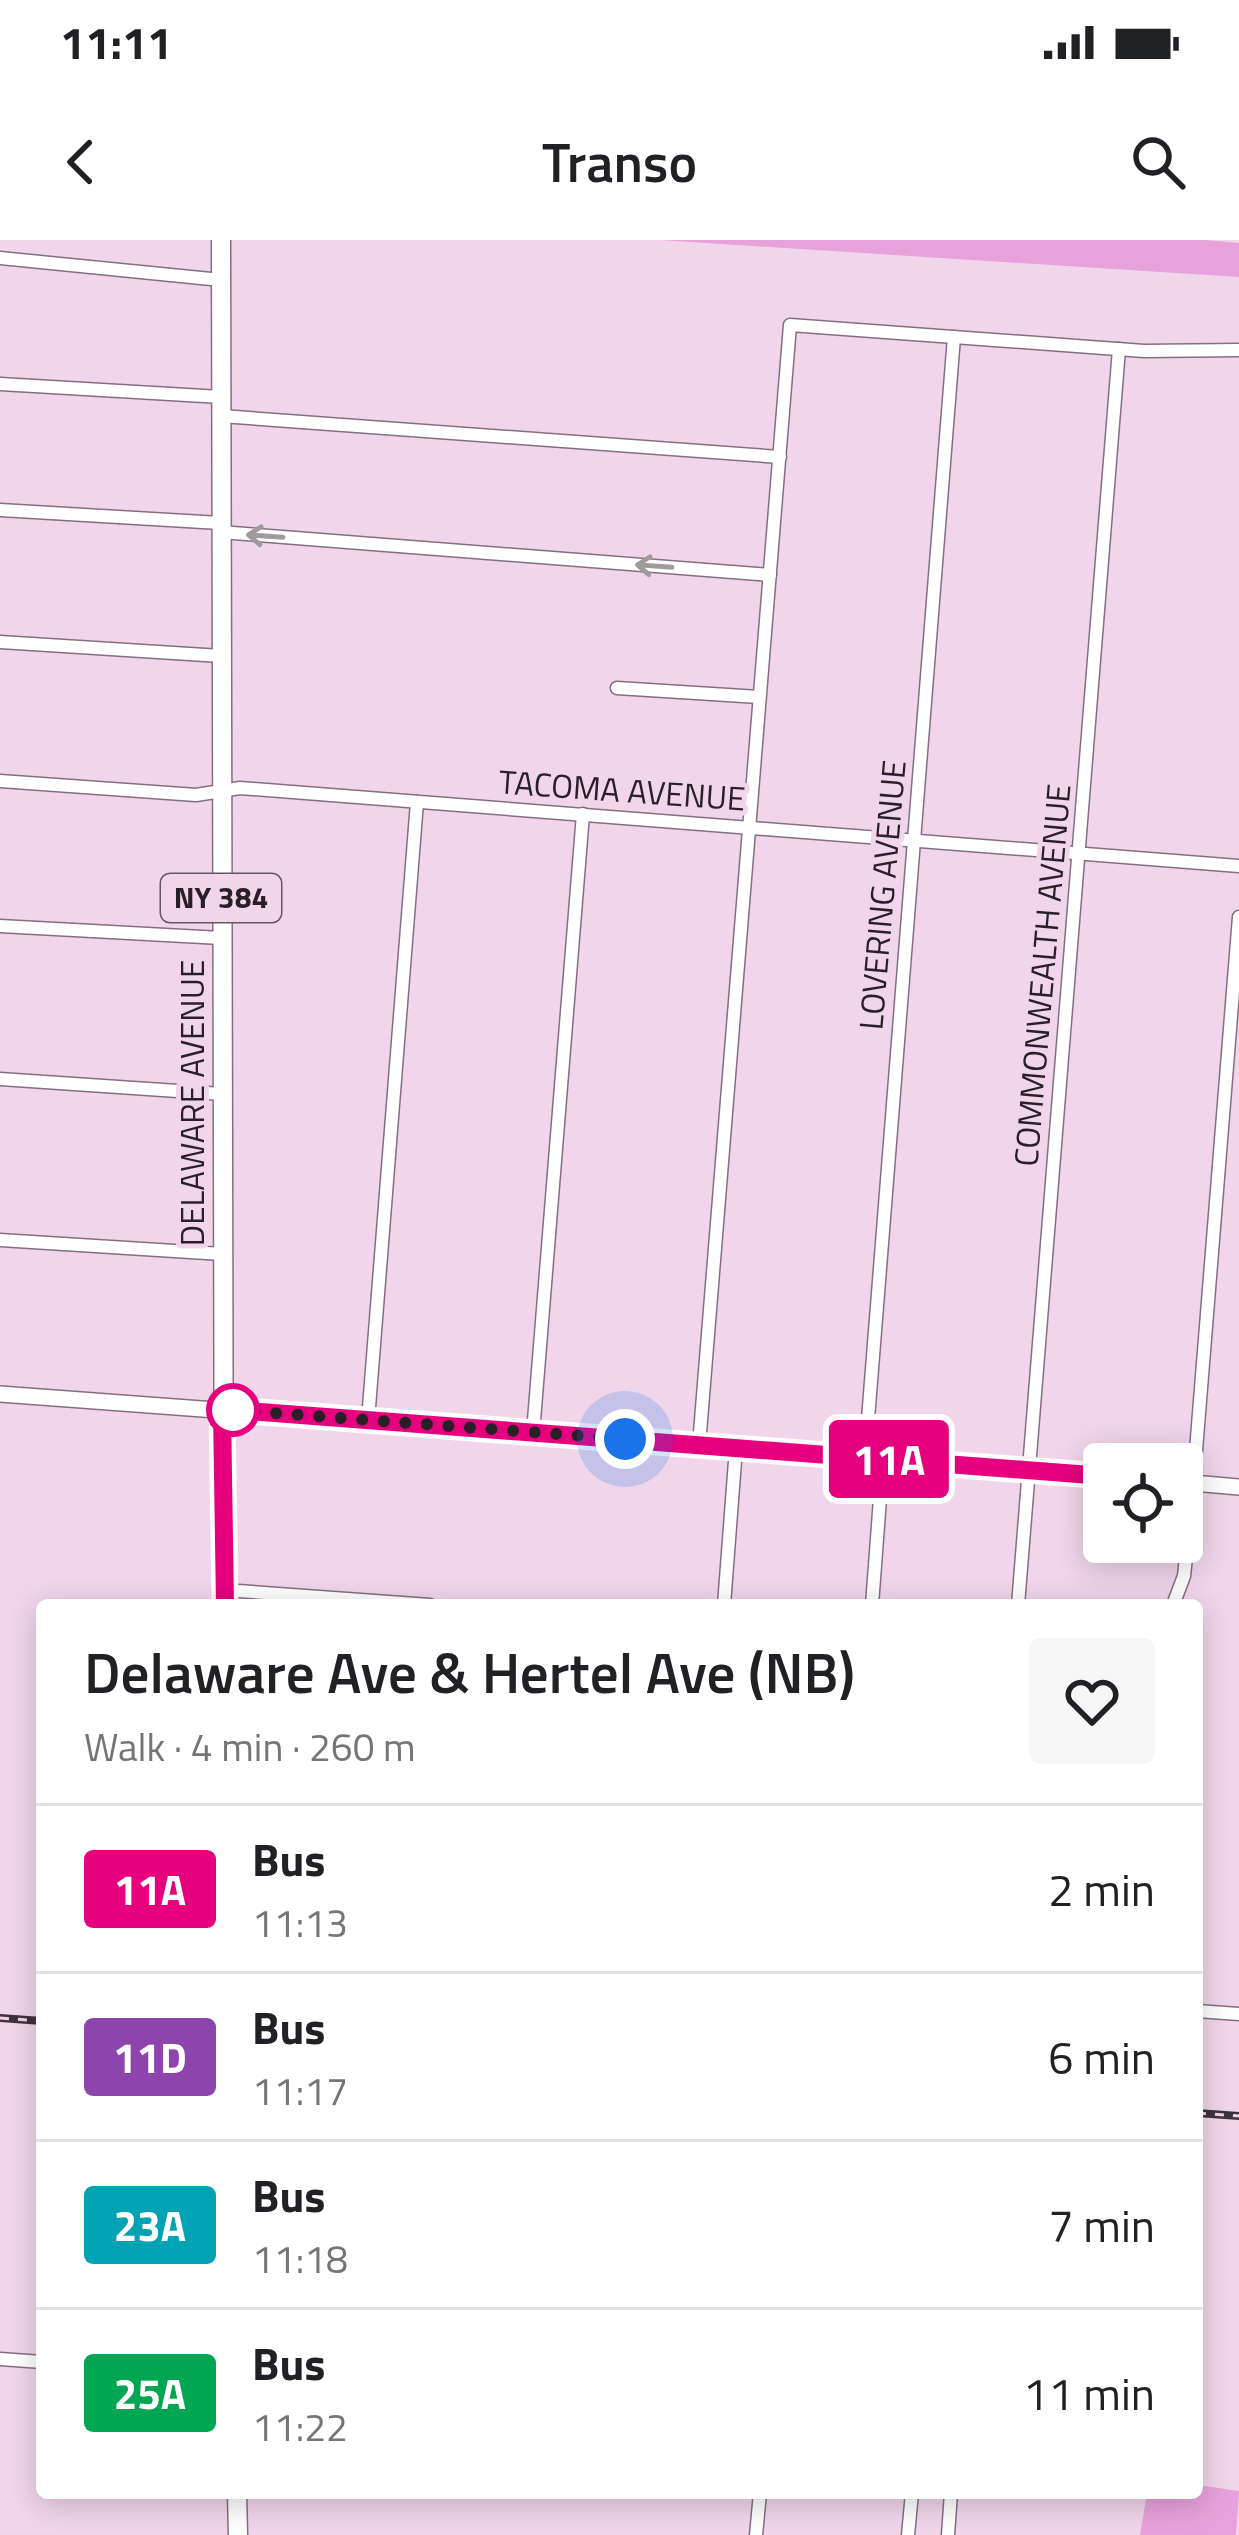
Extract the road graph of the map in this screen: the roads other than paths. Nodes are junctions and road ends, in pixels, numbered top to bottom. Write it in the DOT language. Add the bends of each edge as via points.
graph roads {
  1 [pos="221,240"];
  2 [pos="0,259"];
  3 [pos="221,280"];
  4 [pos="954,337"];
  5 [pos="1120,350"];
  6 [pos="1239,350"];
  7 [pos="0,384"];
  8 [pos="220,406"];
  9 [pos="780,457"];
  10 [pos="0,510"];
  11 [pos="220,528"];
  12 [pos="770,574"];
  13 [pos="0,643"];
  14 [pos="220,656"];
  15 [pos="617,688"];
  16 [pos="759,698"];
  17 [pos="0,782"];
  18 [pos="221,791"];
  19 [pos="417,802"];
  20 [pos="583,814"];
  21 [pos="748,827"];
  22 [pos="913,842"];
  23 [pos="1078,854"];
  24 [pos="1239,866"];
  25 [pos="1239,917"];
  26 [pos="0,926"];
  27 [pos="221,938"];
  28 [pos="0,1079"];
  29 [pos="222,1094"];
  30 [pos="0,1240"];
  31 [pos="222,1254"];
  32 [pos="0,1394"];
  33 [pos="222,1409"];
  34 [pos="368,1420"];
  35 [pos="533,1432"];
  36 [pos="1192,1443"];
  37 [pos="699,1445"];
  38 [pos="736,1448"];
  39 [pos="865,1457"];
  40 [pos="883,1459"];
  41 [pos="1029,1470"];
  42 [pos="1083,1474"];
  43 [pos="1203,1483"];
  44 [pos="1239,1487"];
  45 [pos="1185,1563"];
  46 [pos="224,1598"];
  47 [pos="724,1599"];
  48 [pos="872,1599"];
  49 [pos="1018,1599"];
  50 [pos="1175,1599"];
  51 [pos="1203,2011"];
  52 [pos="1239,2014"];
  53 [pos="0,2359"];
  54 [pos="36,2362"];
  55 [pos="237,2499"];
  56 [pos="760,2499"];
  57 [pos="911,2499"];
  58 [pos="951,2499"];
  59 [pos="238,2535"];
  60 [pos="757,2535"];
  61 [pos="908,2535"];
  62 [pos="948,2535"];
  1 -- 3 [label="main road, DELAWARE AVENUE / NY 384"];
  2 -- 3 [label="street"];
  3 -- 8 [label="main road, DELAWARE AVENUE / NY 384"];
  4 -- 5 [label="street"];
  4 -- 9 [label="street" via="790,325"];
  4 -- 22 [label="street, LOVERING AVENUE"];
  5 -- 6 [label="street"];
  5 -- 23 [label="street, COMMONWEALTH AVENUE"];
  7 -- 8 [label="street"];
  8 -- 9 [label="street"];
  8 -- 11 [label="main road, DELAWARE AVENUE / NY 384"];
  9 -- 12 [label="street"];
  10 -- 11 [label="street"];
  12 -- 11 [label="street, one-way"];
  11 -- 14 [label="main road, DELAWARE AVENUE / NY 384"];
  12 -- 16 [label="street"];
  13 -- 14 [label="street"];
  14 -- 18 [label="main road, DELAWARE AVENUE / NY 384"];
  15 -- 16 [label="street"];
  16 -- 21 [label="street"];
  17 -- 18 [label="street, TACOMA AVENUE"];
  18 -- 19 [label="street, TACOMA AVENUE"];
  18 -- 27 [label="main road, DELAWARE AVENUE / NY 384"];
  19 -- 20 [label="street, TACOMA AVENUE"];
  19 -- 34 [label="street"];
  20 -- 21 [label="street, TACOMA AVENUE"];
  20 -- 35 [label="street"];
  21 -- 22 [label="street, TACOMA AVENUE"];
  21 -- 37 [label="street"];
  22 -- 23 [label="street, TACOMA AVENUE"];
  22 -- 39 [label="street, LOVERING AVENUE"];
  23 -- 24 [label="street, TACOMA AVENUE"];
  23 -- 41 [label="street, COMMONWEALTH AVENUE"];
  25 -- 36 [label="street"];
  26 -- 27 [label="street"];
  27 -- 29 [label="main road, DELAWARE AVENUE / NY 384"];
  28 -- 29 [label="street"];
  29 -- 31 [label="main road, DELAWARE AVENUE / NY 384"];
  30 -- 31 [label="street"];
  31 -- 33 [label="main road, DELAWARE AVENUE / NY 384"];
  32 -- 33 [label="street"];
  33 -- 34 [label="street"];
  33 -- 46 [label="main road, DELAWARE AVENUE / NY 384"];
  34 -- 35 [label="street"];
  35 -- 37 [label="street"];
  37 -- 38 [label="street"];
  38 -- 39 [label="street"];
  38 -- 47 [label="street"];
  39 -- 40 [label="street"];
  40 -- 41 [label="street"];
  40 -- 48 [label="street"];
  41 -- 42 [label="street"];
  41 -- 49 [label="street, COMMONWEALTH AVENUE"];
  43 -- 44 [label="street"];
  45 -- 50 [label="street"];
  51 -- 52 [label="street"];
  53 -- 54 [label="street"];
  55 -- 59 [label="main road"];
  56 -- 60 [label="street"];
  57 -- 61 [label="street"];
  58 -- 62 [label="street"];
}
